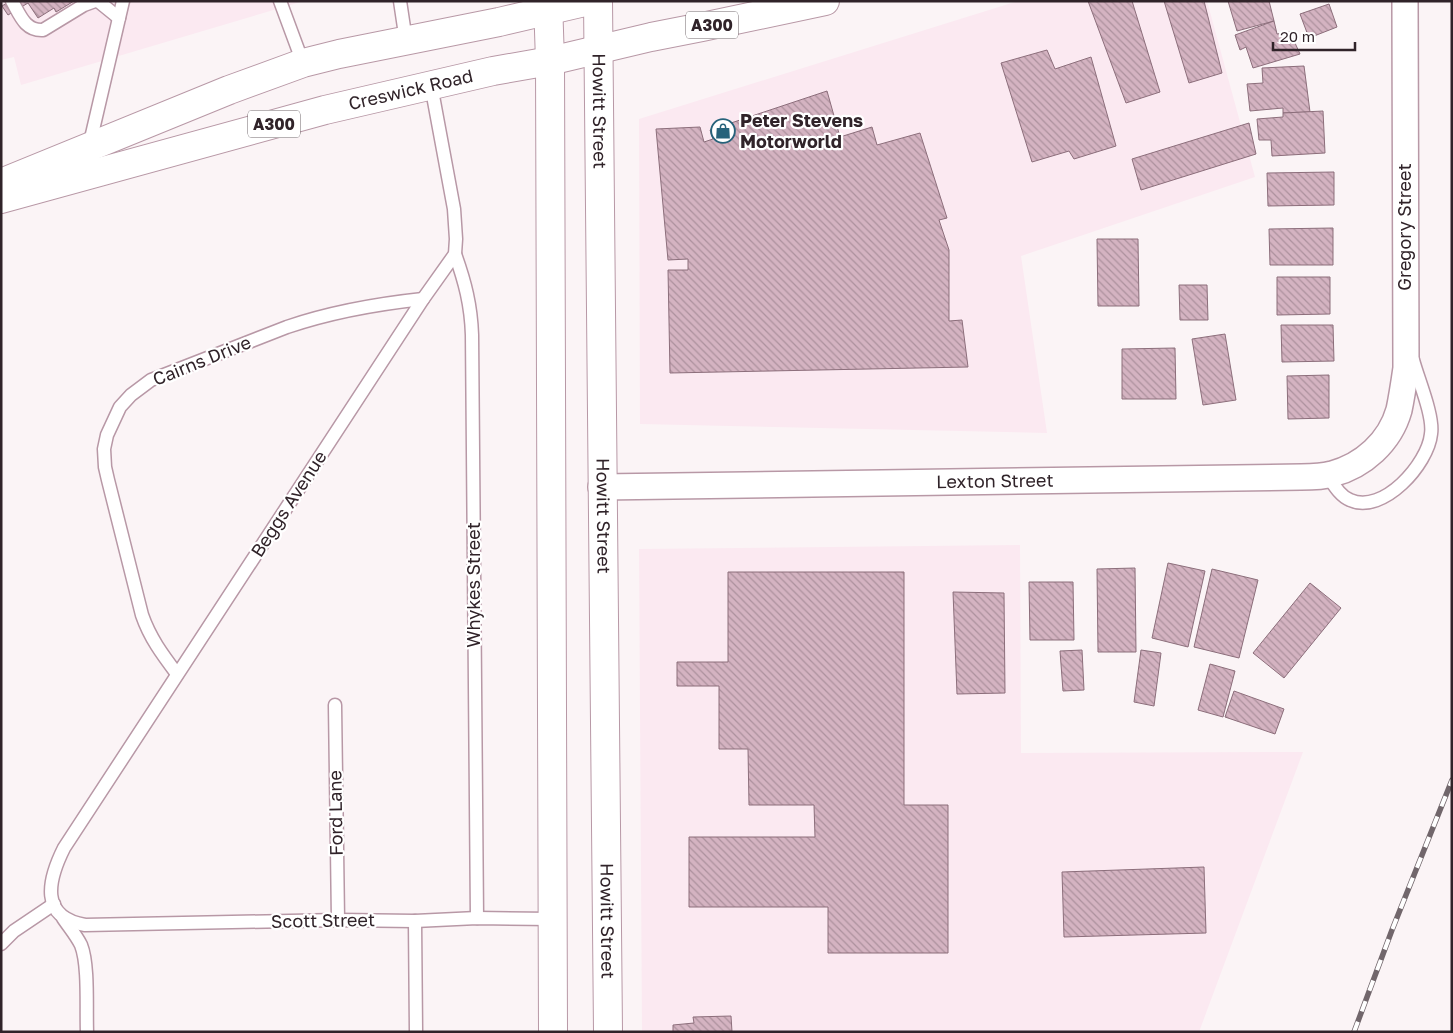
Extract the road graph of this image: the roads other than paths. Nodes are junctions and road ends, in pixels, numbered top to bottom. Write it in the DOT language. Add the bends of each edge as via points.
graph roads {
  1 [pos="12,1"];
  2 [pos="94,1"];
  3 [pos="98,1"];
  4 [pos="123,1"];
  5 [pos="280,1"];
  6 [pos="400,1"];
  7 [pos="589,1"];
  8 [pos="598,1"];
  9 [pos="825,1"];
  10 [pos="1405,1"];
  11 [pos="548,6"];
  12 [pos="119,18"];
  13 [pos="406,41"];
  14 [pos="599,48"];
  15 [pos="550,60"];
  16 [pos="302,63"];
  17 [pos="431,85"];
  18 [pos="89,147"];
  19 [pos="1,183"];
  20 [pos="1,199"];
  21 [pos="455,254"];
  22 [pos="423,299"];
  23 [pos="1406,337"];
  24 [pos="1379,446"];
  25 [pos="1327,475"];
  26 [pos="602,486"];
  27 [pos="177,674"];
  28 [pos="335,705"];
  29 [pos="57,909"];
  30 [pos="477,918"];
  31 [pos="552,918"];
  32 [pos="338,920"];
  33 [pos="415,921"];
  34 [pos="1,944"];
  35 [pos="87,1032"];
  36 [pos="416,1032"];
  37 [pos="553,1032"];
  38 [pos="608,1032"];
  1 -- 2 [label="lane" via="29,28 43,30"];
  3 -- 12 [label="lane"];
  4 -- 12 [label="lane"];
  5 -- 16 [label="lane"];
  6 -- 13 [label="lane"];
  7 -- 11 [label="main road, A300"];
  8 -- 14 [label="main road, Howitt Street"];
  9 -- 14 [label="main road, Creswick Road / A300"];
  10 -- 23 [label="street, Gregory Street"];
  11 -- 13 [label="main road, A300"];
  11 -- 15 [label="main road"];
  12 -- 18 [label="lane"];
  13 -- 16 [label="main road, A300"];
  14 -- 15 [label="main road, Creswick Road / A300"];
  14 -- 26 [label="main road, Howitt Street"];
  15 -- 17 [label="main road, Creswick Road / A300"];
  15 -- 31 [label="main road"];
  16 -- 18 [label="main road, A300"];
  17 -- 20 [label="main road, Creswick Road / A300" via="325,110"];
  17 -- 21 [label="lane" via="454,209"];
  18 -- 19 [label="main road, A300"];
  21 -- 22 [label="lane, Beggs Avenue"];
  21 -- 30 [label="lane, Whykes Street" via="468,294 472,335"];
  22 -- 27 [label="lane, Beggs Avenue"];
  22 -- 27 [label="lane, Cairns Drive" via="372,305 286,327 151,380 120,407 104,449 108,480 145,623"];
  23 -- 24 [label="street, Gregory Street" via="1406,368 1399,410"];
  23 -- 25 [label="lane" via="1431,424 1432,433 1425,453 1398,488 1371,502 1357,503 1346,498"];
  24 -- 25 [label="street, Lexton Street" via="1365,459"];
  25 -- 26 [label="street, Lexton Street"];
  26 -- 38 [label="main road, Howitt Street"];
  27 -- 29 [label="lane, Beggs Avenue" via="64,848 51,880"];
  28 -- 32 [label="lane, Ford Lane"];
  29 -- 32 [label="lane, Scott Street" via="63,918 93,925"];
  29 -- 34 [label="lane" via="14,930"];
  29 -- 35 [label="lane" via="82,949 86,972"];
  30 -- 31 [label="lane, Scott Street"];
  30 -- 33 [label="lane, Scott Street"];
  31 -- 37 [label="main road"];
  32 -- 33 [label="lane, Scott Street"];
  33 -- 36 [label="lane"];
}
